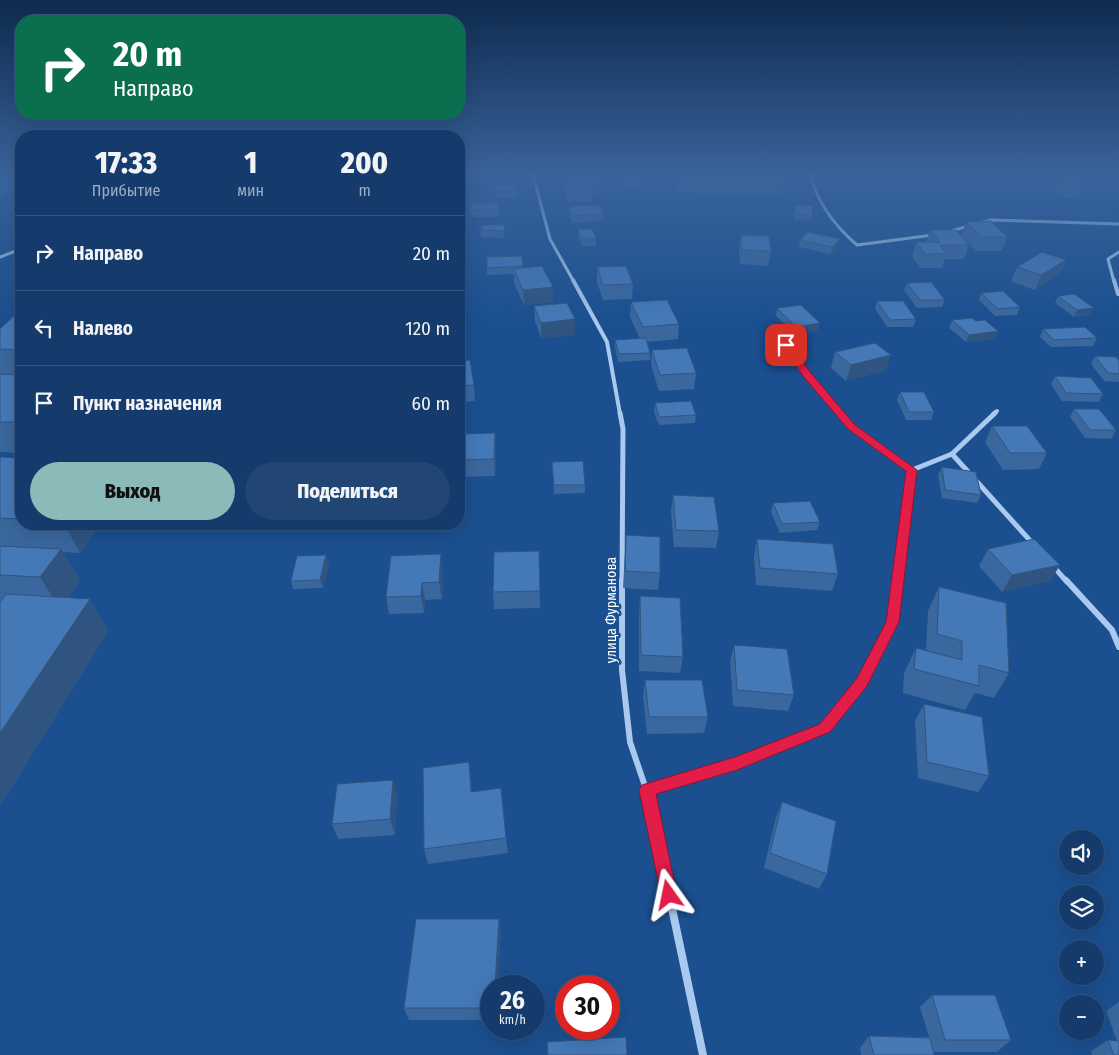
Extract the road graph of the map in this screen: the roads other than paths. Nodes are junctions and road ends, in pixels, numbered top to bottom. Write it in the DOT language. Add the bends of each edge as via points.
graph roads {
  1 [pos="546,224"];
  2 [pos="837,224"];
  3 [pos="976,224"];
  4 [pos="944,233"];
  5 [pos="934,234"];
  6 [pos="15,251"];
  7 [pos="1119,252"];
  8 [pos="0,257"];
  9 [pos="1118,294"];
  10 [pos="786,345"];
  11 [pos="997,411"];
  12 [pos="952,454"];
  13 [pos="912,470"];
  14 [pos="1038,550"];
  15 [pos="1052,564"];
  16 [pos="1119,647"];
  17 [pos="647,790"];
  18 [pos="703,1055"];
  1 -- 17 [label="street, улица Фурманова" via="550,239 608,342 623,429 622,670 630,742"];
  2 -- 5 [label="street" via="857,245"];
  3 -- 4 [label="street"];
  6 -- 8 [label="street"];
  7 -- 9 [label="street" via="1108,259"];
  10 -- 13 [label="street" via="806,374 852,427"];
  11 -- 12 [label="street"];
  12 -- 13 [label="street"];
  12 -- 14 [label="street"];
  13 -- 17 [label="street" via="893,622 862,682 825,728 737,763"];
  15 -- 16 [label="street" via="1112,630"];
  17 -- 18 [label="street, улица Фурманова"];
}
